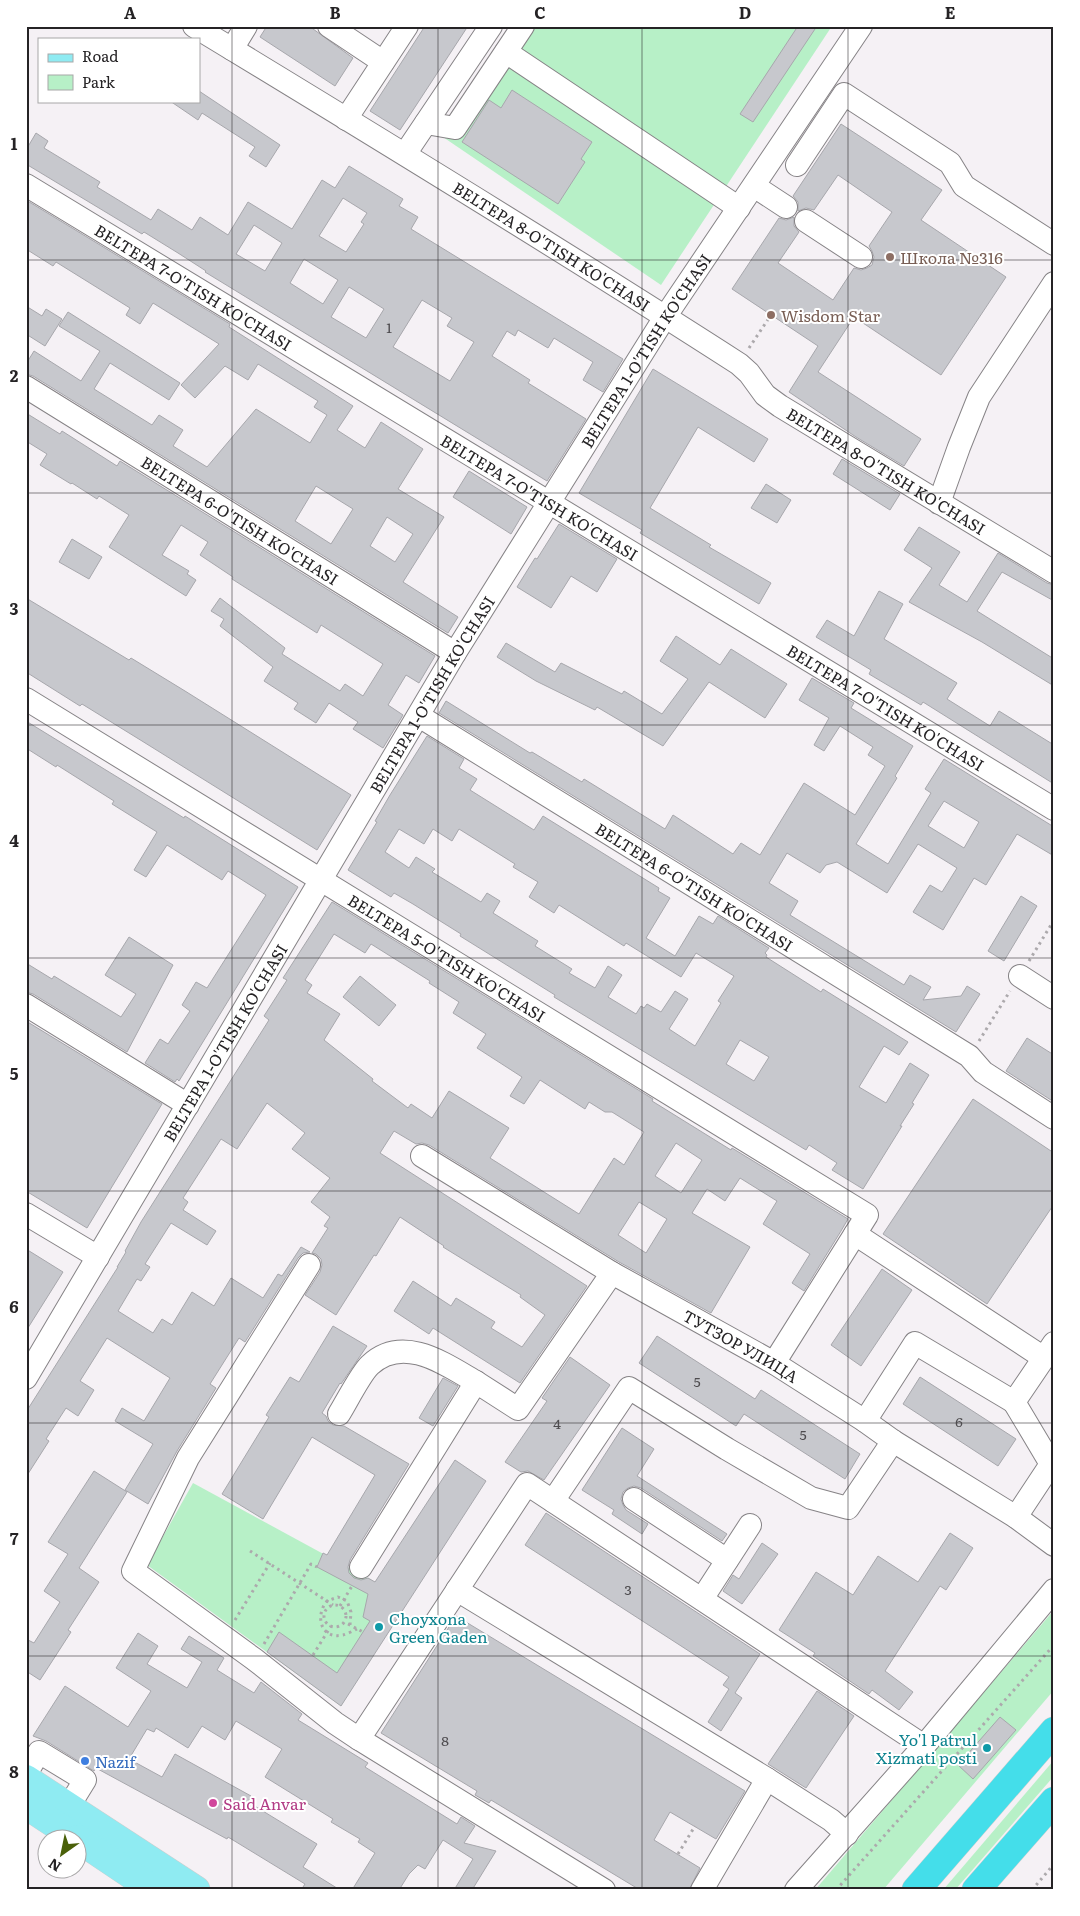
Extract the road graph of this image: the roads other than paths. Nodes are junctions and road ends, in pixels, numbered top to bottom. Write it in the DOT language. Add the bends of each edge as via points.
graph roads {
  1 [pos="194,26"];
  2 [pos="246,26"];
  3 [pos="329,26"];
  4 [pos="407,26"];
  5 [pos="491,26"];
  6 [pos="523,26"];
  7 [pos="861,26"];
  8 [pos="232,49"];
  9 [pos="506,52"];
  10 [pos="383,62"];
  11 [pos="346,119"];
  12 [pos="426,123"];
  13 [pos="405,154"];
  14 [pos="797,165"];
  15 [pos="26,185"];
  16 [pos="754,186"];
  17 [pos="786,207"];
  18 [pos="739,208"];
  19 [pos="806,221"];
  20 [pos="1054,244"];
  21 [pos="861,257"];
  22 [pos="1054,283"];
  23 [pos="665,317"];
  24 [pos="26,387"];
  25 [pos="550,502"];
  26 [pos="939,503"];
  27 [pos="1054,572"];
  28 [pos="455,653"];
  29 [pos="26,699"];
  30 [pos="419,716"];
  31 [pos="1054,809"];
  32 [pos="320,879"];
  33 [pos="1020,976"];
  34 [pos="1054,998"];
  35 [pos="26,1005"];
  36 [pos="188,1105"];
  37 [pos="1054,1118"];
  38 [pos="422,1156"];
  39 [pos="26,1214"];
  40 [pos="861,1225"];
  41 [pos="98,1257"];
  42 [pos="309,1265"];
  43 [pos="612,1273"];
  44 [pos="1049,1350"];
  45 [pos="774,1363"];
  46 [pos="26,1378"];
  47 [pos="476,1382"];
  48 [pos="1014,1402"];
  49 [pos="339,1414"];
  50 [pos="865,1420"];
  51 [pos="893,1441"];
  52 [pos="634,1499"];
  53 [pos="553,1501"];
  54 [pos="1016,1517"];
  55 [pos="750,1525"];
  56 [pos="1054,1545"];
  57 [pos="727,1560"];
  58 [pos="356,1576"];
  59 [pos="457,1590"];
  60 [pos="1054,1590"];
  61 [pos="702,1599"];
  62 [pos="1054,1731"];
  63 [pos="359,1739"];
  64 [pos="924,1746"];
  65 [pos="26,1774"];
  66 [pos="26,1779"];
  67 [pos="767,1779"];
  68 [pos="1054,1801"];
  69 [pos="26,1805"];
  70 [pos="68,1806"];
  71 [pos="60,1828"];
  72 [pos="847,1834"];
  73 [pos="88,1846"];
  74 [pos="154,1890"];
  75 [pos="196,1890"];
  76 [pos="604,1890"];
  77 [pos="702,1890"];
  78 [pos="796,1890"];
  79 [pos="916,1890"];
  80 [pos="976,1890"];
  1 -- 8 [label="street, BELTEPA 8-O'TISH KO'CHASI"];
  2 -- 8 [label="street"];
  3 -- 10 [label="street"];
  4 -- 10 [label="street"];
  5 -- 12 [label="street"];
  6 -- 9 [label="street"];
  7 -- 16 [label="street, BELTEPA 1-O'TISH KO'CHASI"];
  8 -- 11 [label="street, BELTEPA 8-O'TISH KO'CHASI"];
  9 -- 12 [label="street" via="455,128"];
  9 -- 18 [label="street"];
  10 -- 11 [label="street"];
  11 -- 13 [label="street, BELTEPA 8-O'TISH KO'CHASI"];
  12 -- 13 [label="street"];
  13 -- 23 [label="street, BELTEPA 8-O'TISH KO'CHASI"];
  14 -- 20 [label="street" via="844,94 950,163 964,186"];
  15 -- 25 [label="street, BELTEPA 7-O'TISH KO'CHASI"];
  16 -- 17 [label="street"];
  16 -- 18 [label="street, BELTEPA 1-O'TISH KO'CHASI"];
  18 -- 23 [label="street, BELTEPA 1-O'TISH KO'CHASI"];
  19 -- 21 [label="street"];
  22 -- 26 [label="street" via="979,397"];
  23 -- 25 [label="street, BELTEPA 1-O'TISH KO'CHASI"];
  23 -- 26 [label="street, BELTEPA 8-O'TISH KO'CHASI" via="739,364 765,395 780,406"];
  24 -- 28 [label="street, BELTEPA 6-O'TISH KO'CHASI"];
  25 -- 28 [label="street, BELTEPA 1-O'TISH KO'CHASI"];
  25 -- 31 [label="street, BELTEPA 7-O'TISH KO'CHASI"];
  26 -- 27 [label="street, BELTEPA 8-O'TISH KO'CHASI"];
  28 -- 30 [label="street, BELTEPA 1-O'TISH KO'CHASI"];
  29 -- 32 [label="street, BELTEPA 5-O'TISH KO'CHASI"];
  30 -- 32 [label="street, BELTEPA 1-O'TISH KO'CHASI"];
  30 -- 37 [label="street, BELTEPA 6-O'TISH KO'CHASI" via="969,1056 983,1072"];
  32 -- 36 [label="street, BELTEPA 1-O'TISH KO'CHASI"];
  32 -- 40 [label="street, BELTEPA 5-O'TISH KO'CHASI"];
  33 -- 34 [label="street"];
  35 -- 36 [label="street"];
  36 -- 41 [label="street, BELTEPA 1-O'TISH KO'CHASI"];
  38 -- 43 [label="street, ТУТЗОР УЛИЦА"];
  39 -- 41 [label="street"];
  40 -- 44 [label="street, BELTEPA 5-O'TISH KO'CHASI"];
  40 -- 45 [label="street"];
  41 -- 46 [label="street, BELTEPA 1-O'TISH KO'CHASI"];
  42 -- 63 [label="street" via="188,1458 133,1571"];
  43 -- 45 [label="street, ТУТЗОР УЛИЦА"];
  43 -- 47 [label="street" via="518,1409"];
  44 -- 48 [label="street"];
  45 -- 50 [label="street, ТУТЗОР УЛИЦА"];
  47 -- 49 [label="street" via="434,1357 414,1352 389,1353 369,1366"];
  47 -- 58 [label="street"];
  48 -- 50 [label="street" via="915,1343"];
  48 -- 54 [label="street" via="1051,1464"];
  50 -- 51 [label="street, ТУТЗОР УЛИЦА"];
  51 -- 53 [label="street" via="848,1508 811,1498 630,1388"];
  51 -- 54 [label="street, ТУТЗОР УЛИЦА"];
  52 -- 57 [label="street"];
  53 -- 59 [label="street" via="527,1484"];
  53 -- 61 [label="street"];
  54 -- 56 [label="street, ТУТЗОР УЛИЦА"];
  55 -- 57 [label="street"];
  57 -- 61 [label="street"];
  59 -- 63 [label="street"];
  59 -- 67 [label="street"];
  60 -- 64 [label="street"];
  61 -- 64 [label="street"];
  62 -- 79 [label="highway"];
  63 -- 76 [label="street"];
  64 -- 72 [label="street"];
  65 -- 70 [label="street" via="39,1752 85,1780"];
  66 -- 70 [label="main road"];
  67 -- 72 [label="street"];
  67 -- 77 [label="street"];
  68 -- 80 [label="highway"];
  69 -- 71 [label="main road"];
  70 -- 75 [label="main road"];
  72 -- 78 [label="street"];
  73 -- 74 [label="main road"];
}
